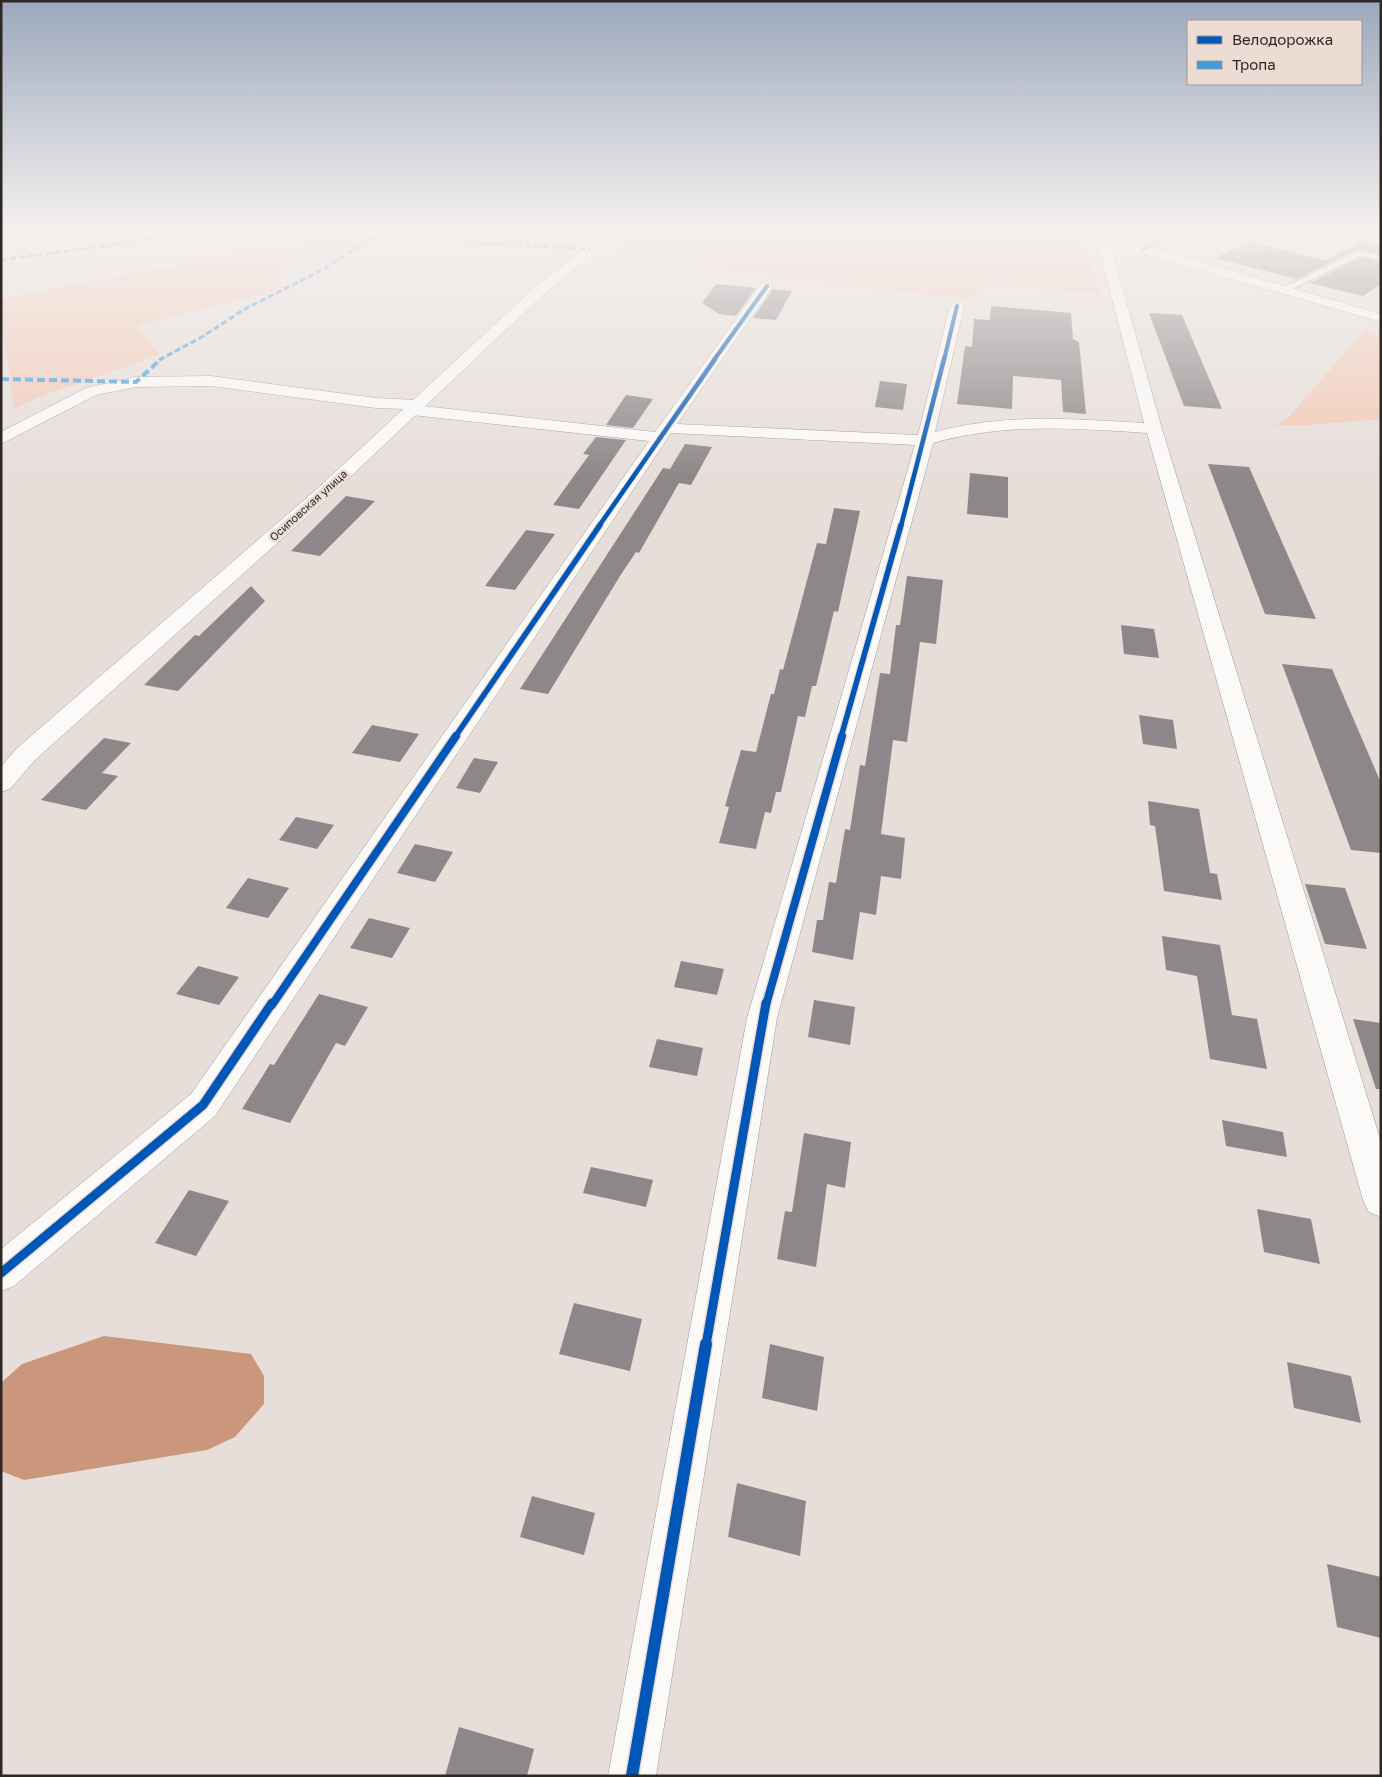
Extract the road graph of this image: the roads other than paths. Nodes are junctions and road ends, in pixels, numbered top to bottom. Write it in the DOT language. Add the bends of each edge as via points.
graph roads {
  1 [pos="517,312"];
  2 [pos="749,312"];
  3 [pos="956,312"];
  4 [pos="1122,312"];
  5 [pos="1361,312"];
  6 [pos="1381,318"];
  7 [pos="414,408"];
  8 [pos="1154,429"];
  9 [pos="663,432"];
  10 [pos="1,439"];
  11 [pos="925,440"];
  12 [pos="1,782"];
  13 [pos="1381,1200"];
  14 [pos="1,1274"];
  15 [pos="632,1776"];
  1 -- 7 [label="street, Осиповская улица"];
  2 -- 9 [label="street"];
  3 -- 11 [label="street"];
  4 -- 8 [label="street"];
  5 -- 6 [label="street"];
  7 -- 9 [label="street"];
  7 -- 10 [label="street" via="211,381 136,382 90,391"];
  7 -- 12 [label="street, Осиповская улица" via="324,492 26,754"];
  8 -- 11 [label="street" via="1034,422 955,430"];
  8 -- 13 [label="street"];
  9 -- 11 [label="street"];
  9 -- 14 [label="street" via="203,1106"];
  11 -- 15 [label="street" via="762,1018"];
}
